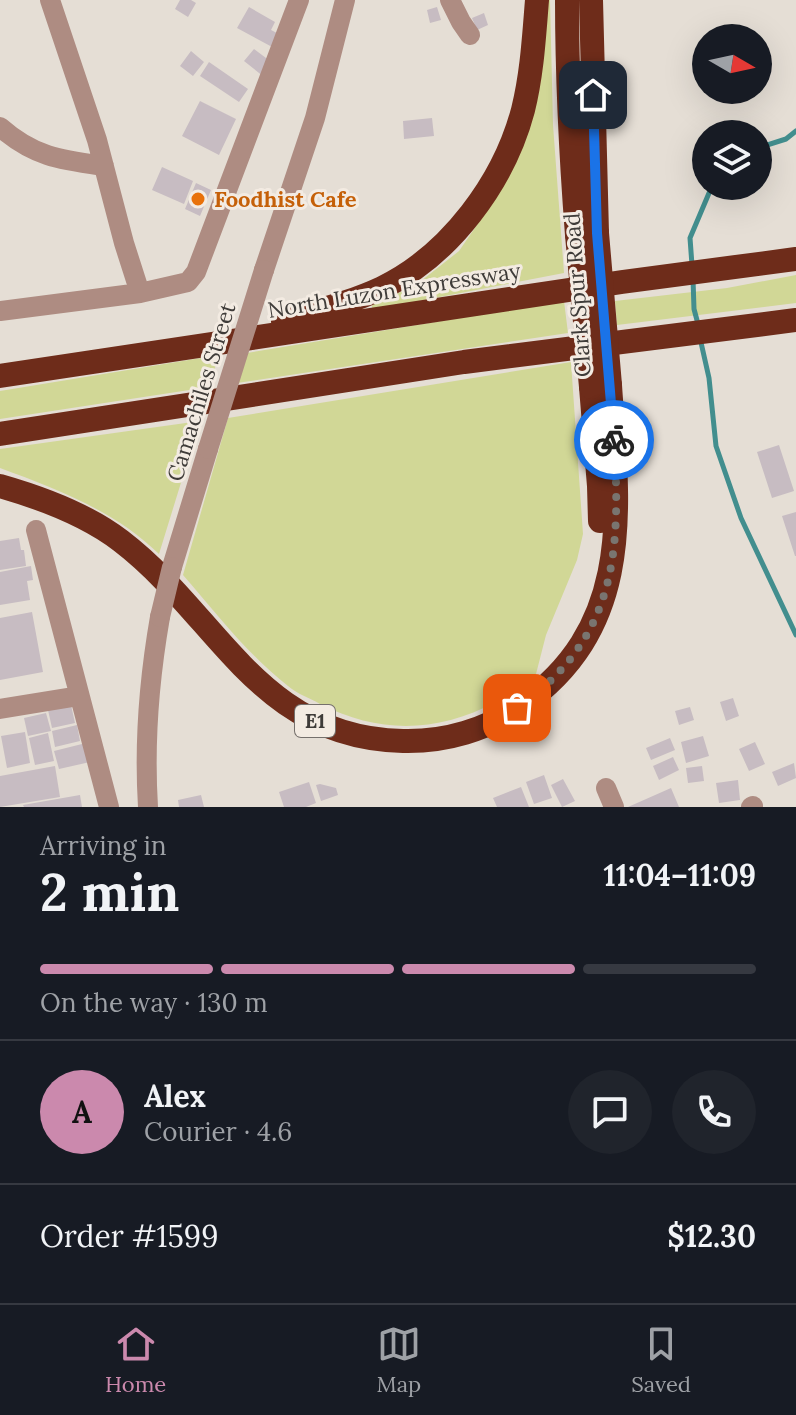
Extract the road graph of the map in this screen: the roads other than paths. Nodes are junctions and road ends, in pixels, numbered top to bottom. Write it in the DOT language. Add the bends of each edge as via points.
graph roads {
  1 [pos="50,0"];
  2 [pos="299,0"];
  3 [pos="345,0"];
  4 [pos="450,0"];
  5 [pos="537,0"];
  6 [pos="567,0"];
  7 [pos="591,0"];
  8 [pos="470,35"];
  9 [pos="0,127"];
  10 [pos="104,166"];
  11 [pos="587,234"];
  12 [pos="796,259"];
  13 [pos="140,293"];
  14 [pos="0,311"];
  15 [pos="796,320"];
  16 [pos="209,345"];
  17 [pos="0,376"];
  18 [pos="0,434"];
  19 [pos="0,486"];
  20 [pos="36,530"];
  21 [pos="79,696"];
  22 [pos="0,709"];
  23 [pos="109,807"];
  24 [pos="148,807"];
  1 -- 10 [label="street"];
  2 -- 13 [label="street" via="196,272 188,282"];
  3 -- 24 [label="street, Camachiles Street, bridge" via="315,118 172,567 152,664"];
  4 -- 8 [label="street"];
  5 -- 16 [label="highway" via="529,81 517,130 486,193 451,236 381,289"];
  6 -- 11 [label="highway" via="572,168"];
  7 -- 11 [label="highway, Clark Spur Road / E1"];
  9 -- 10 [label="street" via="55,159"];
  10 -- 13 [label="street"];
  11 -- 19 [label="highway, Clark Spur Road / E1, bridge" via="617,503 609,578 587,637 555,678 487,724 427,741 387,740 336,729 303,715 252,676 119,539 65,509"];
  12 -- 16 [label="highway, North Luzon Expressway"];
  13 -- 14 [label="street"];
  15 -- 18 [label="highway" via="464,362"];
  16 -- 17 [label="highway, North Luzon Expressway"];
  20 -- 21 [label="street"];
  21 -- 22 [label="street"];
  21 -- 23 [label="street"];
}
